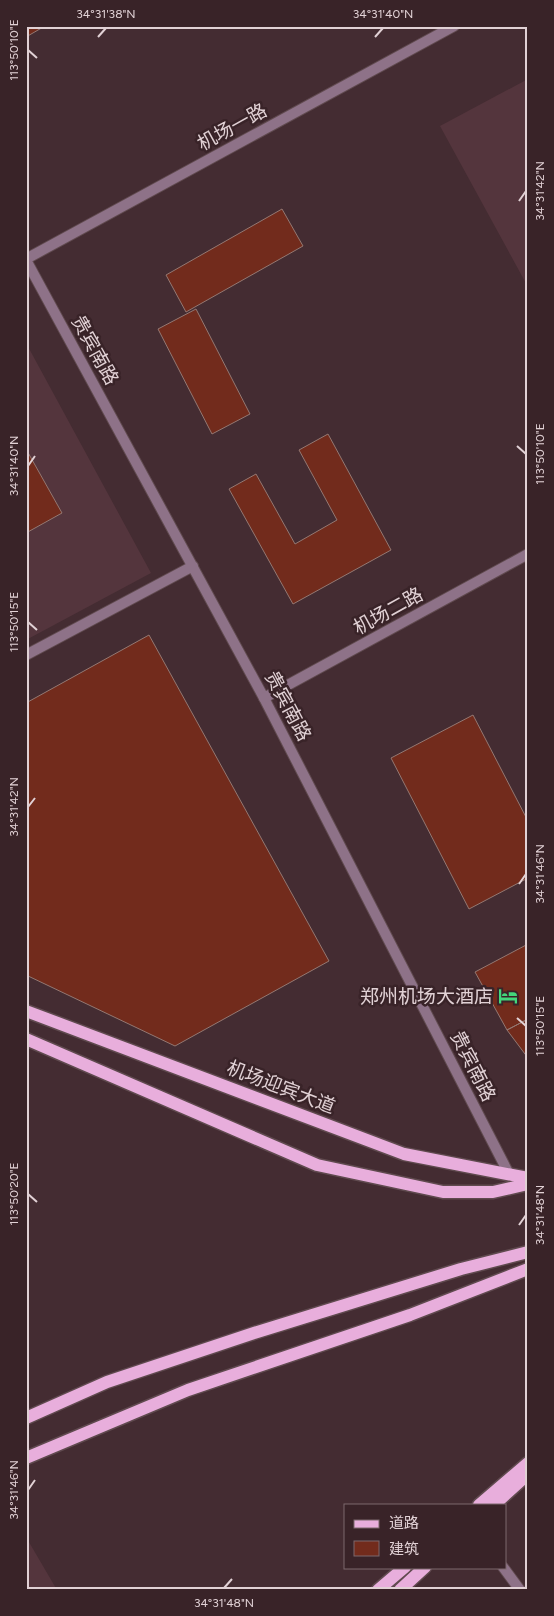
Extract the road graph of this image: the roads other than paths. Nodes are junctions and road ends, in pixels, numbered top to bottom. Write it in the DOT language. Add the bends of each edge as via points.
graph roads {
  1 [pos="454,26"];
  2 [pos="26,260"];
  3 [pos="528,554"];
  4 [pos="193,566"];
  5 [pos="26,655"];
  6 [pos="264,698"];
  7 [pos="26,1012"];
  8 [pos="26,1040"];
  9 [pos="509,1174"];
  10 [pos="528,1178"];
  11 [pos="528,1184"];
  12 [pos="528,1252"];
  13 [pos="528,1269"];
  14 [pos="26,1418"];
  15 [pos="26,1458"];
  16 [pos="528,1463"];
  17 [pos="528,1474"];
  18 [pos="480,1504"];
  19 [pos="495,1504"];
  20 [pos="404,1568"];
  21 [pos="424,1568"];
  22 [pos="504,1568"];
  23 [pos="378,1590"];
  24 [pos="400,1590"];
  25 [pos="520,1590"];
  1 -- 2 [label="street, 机场一路"];
  2 -- 4 [label="street, 贵宾南路"];
  3 -- 6 [label="street, 机场二路"];
  4 -- 5 [label="street"];
  4 -- 6 [label="street, 贵宾南路"];
  6 -- 9 [label="street, 贵宾南路"];
  7 -- 9 [label="main road, 机场迎宾大道" via="404,1154"];
  8 -- 11 [label="main road" via="317,1165 443,1192 493,1192"];
  9 -- 10 [label="main road, 机场迎宾大道"];
  12 -- 14 [label="main road" via="461,1269 254,1333 107,1382"];
  13 -- 15 [label="main road" via="410,1315 188,1390"];
  16 -- 18 [label="main road"];
  17 -- 19 [label="main road"];
  20 -- 23 [label="main road"];
  21 -- 24 [label="main road"];
  22 -- 25 [label="street"];
}
